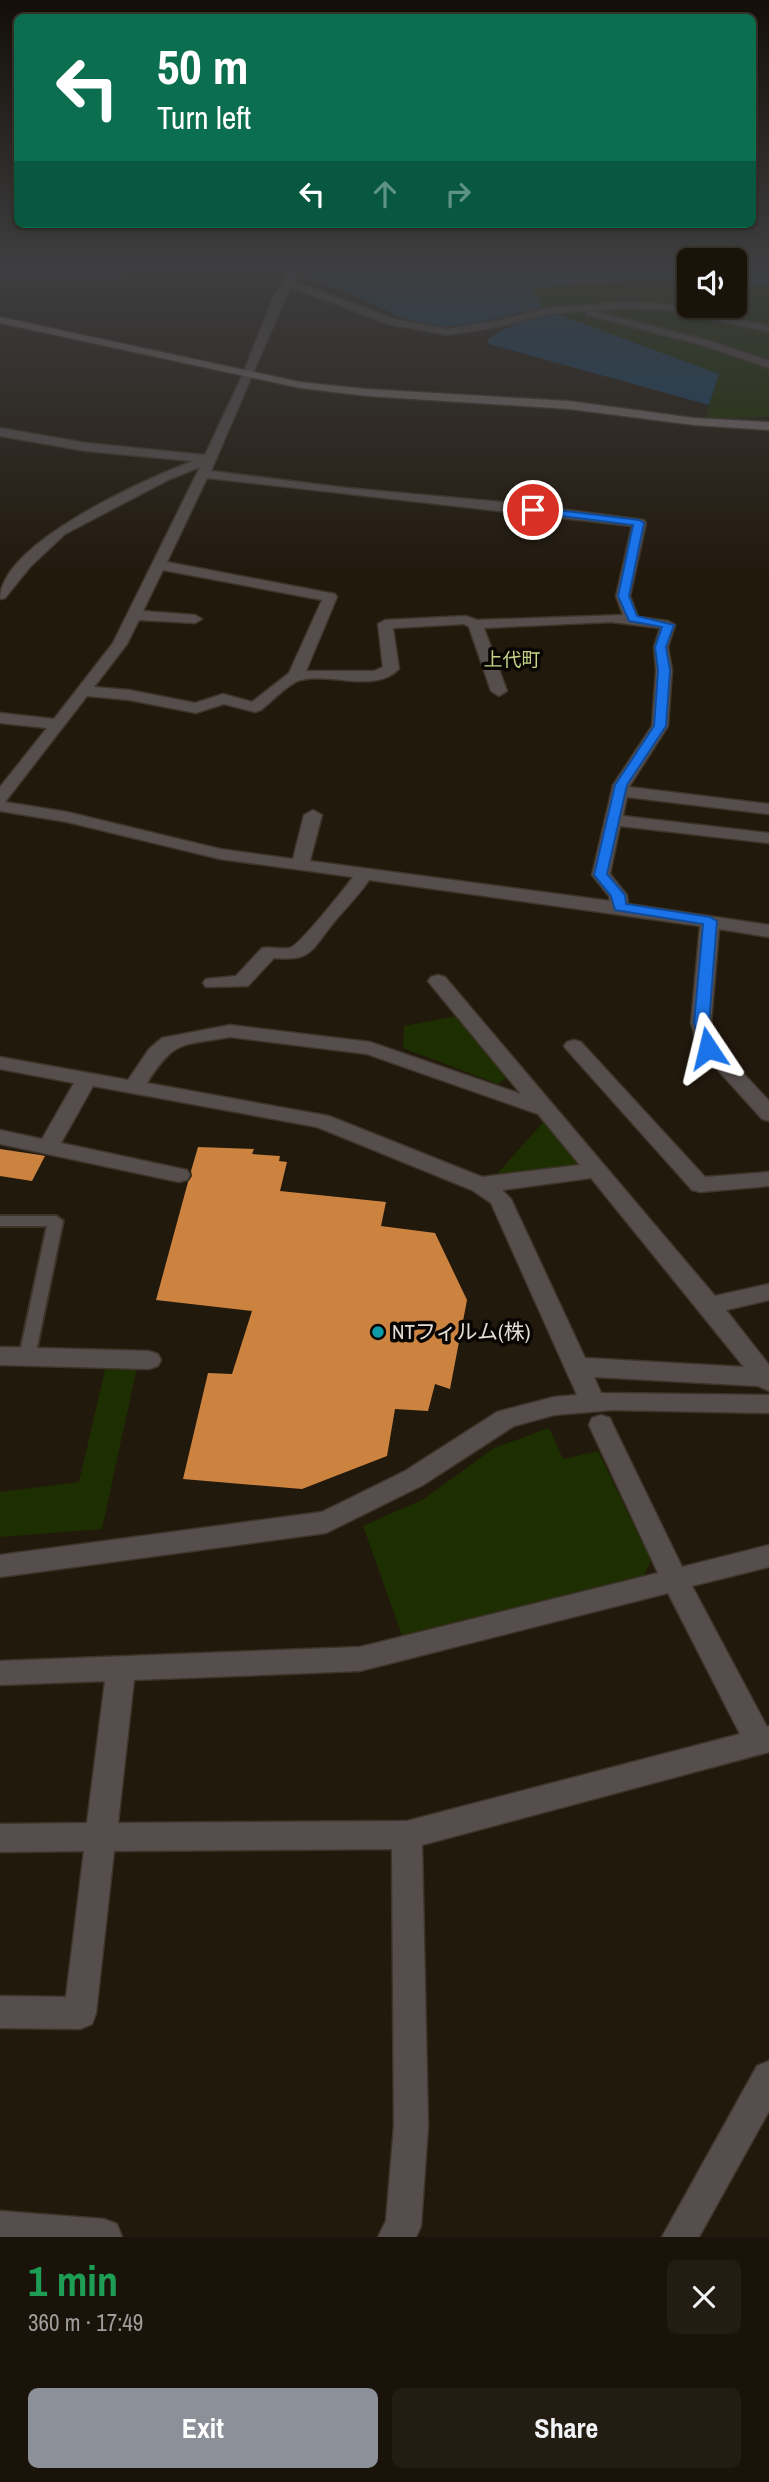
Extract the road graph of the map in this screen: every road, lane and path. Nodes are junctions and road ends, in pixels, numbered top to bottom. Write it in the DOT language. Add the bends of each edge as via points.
graph roads {
  1 [pos="224,368"];
  2 [pos="250,368"];
  3 [pos="248,374"];
  4 [pos="769,426"];
  5 [pos="0,432"];
  6 [pos="210,459"];
  7 [pos="203,474"];
  8 [pos="158,565"];
  9 [pos="2,590"];
  10 [pos="132,615"];
  11 [pos="195,619"];
  12 [pos="632,619"];
  13 [pos="475,624"];
  14 [pos="296,675"];
  15 [pos="83,691"];
  16 [pos="499,691"];
  17 [pos="0,718"];
  18 [pos="58,724"];
  19 [pos="620,791"];
  20 [pos="0,798"];
  21 [pos="0,806"];
  22 [pos="762,808"];
  23 [pos="313,815"];
  24 [pos="613,820"];
  25 [pos="760,837"];
  26 [pos="300,866"];
  27 [pos="365,873"];
  28 [pos="620,908"];
  29 [pos="710,921"];
  30 [pos="769,931"];
  31 [pos="438,981"];
  32 [pos="213,982"];
  33 [pos="574,1046"];
  34 [pos="0,1062"];
  35 [pos="87,1079"];
  36 [pos="134,1087"];
  37 [pos="546,1109"];
  38 [pos="769,1114"];
  39 [pos="0,1137"];
  40 [pos="48,1147"];
  41 [pos="598,1170"];
  42 [pos="179,1175"];
  43 [pos="769,1179"];
  44 [pos="481,1185"];
  45 [pos="0,1221"];
  46 [pos="769,1292"];
  47 [pos="710,1306"];
  48 [pos="0,1356"];
  49 [pos="27,1357"];
  50 [pos="149,1360"];
  51 [pos="578,1367"];
  52 [pos="767,1379"];
  53 [pos="769,1404"];
  54 [pos="597,1414"];
  55 [pos="769,1556"];
  56 [pos="0,1566"];
  57 [pos="675,1580"];
  58 [pos="121,1667"];
  59 [pos="0,1673"];
  60 [pos="764,1740"];
  61 [pos="407,1835"];
  62 [pos="0,1838"];
  63 [pos="102,1839"];
  64 [pos="0,2011"];
  65 [pos="769,2078"];
  66 [pos="0,2229"];
  67 [pos="104,2237"];
  68 [pos="396,2237"];
  69 [pos="680,2237"];
  1 -- 3 [label="street"];
  2 -- 3 [label="street"];
  3 -- 4 [label="street" via="344,390 570,405 696,424"];
  3 -- 6 [label="street"];
  5 -- 6 [label="street" via="86,447"];
  6 -- 7 [label="street"];
  6 -- 9 [label="street" via="144,486 60,531"];
  7 -- 8 [label="street"];
  7 -- 12 [label="street" via="639,523 623,596"];
  8 -- 10 [label="street"];
  8 -- 14 [label="street" via="330,597"];
  10 -- 11 [label="street"];
  10 -- 15 [label="street" via="120,644"];
  12 -- 13 [label="street"];
  12 -- 19 [label="street" via="668,625 660,647 664,670 660,726"];
  13 -- 14 [label="street" via="466,620 385,624 391,669 376,676"];
  13 -- 16 [label="street"];
  14 -- 15 [label="street" via="255,707 223,699 196,708"];
  15 -- 18 [label="street"];
  17 -- 18 [label="street"];
  18 -- 20 [label="street"];
  19 -- 22 [label="street"];
  19 -- 24 [label="street"];
  21 -- 26 [label="street" via="219,854"];
  22 -- 25 [label="street"];
  23 -- 26 [label="street"];
  24 -- 25 [label="street"];
  24 -- 28 [label="street" via="601,875 618,895"];
  26 -- 27 [label="street"];
  27 -- 28 [label="street"];
  27 -- 32 [label="street" via="309,945 293,954 269,952 241,982"];
  28 -- 29 [label="street"];
  29 -- 30 [label="street"];
  29 -- 38 [label="street" via="701,1023 708,1048"];
  31 -- 37 [label="street"];
  33 -- 43 [label="street" via="700,1185"];
  34 -- 35 [label="street"];
  35 -- 36 [label="street"];
  35 -- 40 [label="street"];
  36 -- 37 [label="street" via="156,1053 169,1042 230,1031 370,1048"];
  36 -- 44 [label="street" via="322,1121"];
  37 -- 41 [label="street"];
  39 -- 40 [label="street"];
  40 -- 42 [label="street"];
  41 -- 44 [label="street"];
  41 -- 47 [label="street"];
  44 -- 51 [label="street" via="500,1199"];
  45 -- 49 [label="lane" via="56,1222"];
  46 -- 47 [label="street"];
  47 -- 52 [label="street"];
  48 -- 49 [label="street"];
  49 -- 50 [label="street"];
  51 -- 52 [label="street"];
  51 -- 54 [label="street"];
  53 -- 54 [label="street"];
  54 -- 56 [label="street" via="554,1406 506,1419 414,1478 326,1522"];
  54 -- 57 [label="street"];
  55 -- 57 [label="street"];
  57 -- 58 [label="street" via="360,1659"];
  57 -- 60 [label="street"];
  58 -- 59 [label="street"];
  58 -- 63 [label="street"];
  60 -- 61 [label="street"];
  61 -- 63 [label="street"];
  61 -- 68 [label="street" via="411,2126 402,2226"];
  62 -- 63 [label="street"];
  63 -- 64 [label="street" via="80,2013"];
  65 -- 69 [label="street"];
  66 -- 67 [label="street"];
}
